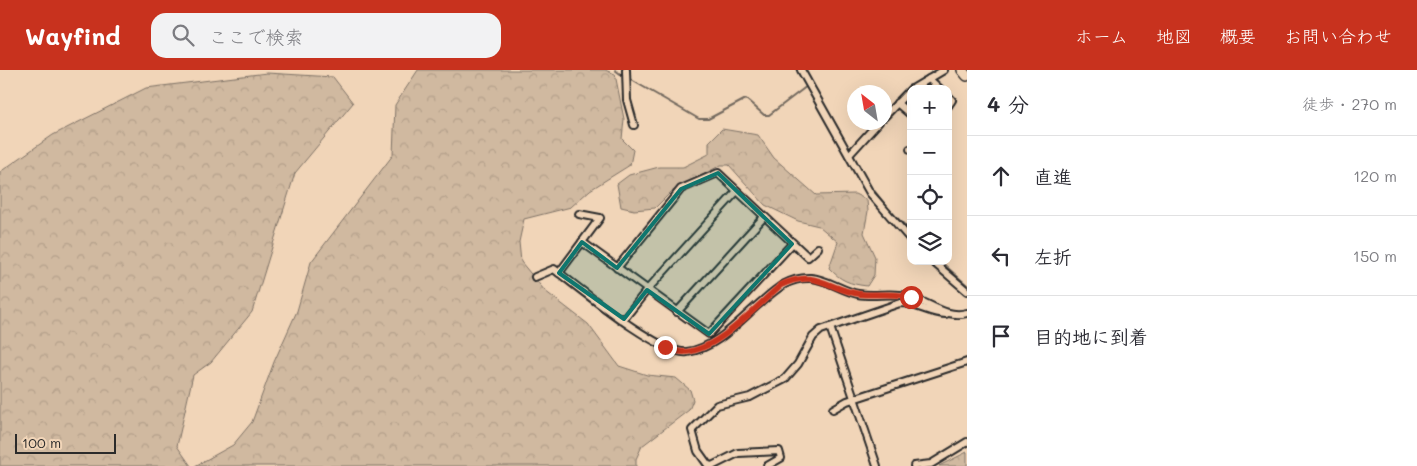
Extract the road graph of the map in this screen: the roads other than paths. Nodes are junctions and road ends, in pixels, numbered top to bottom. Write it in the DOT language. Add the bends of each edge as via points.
graph roads {
  1 [pos="626,70"];
  2 [pos="801,70"];
  3 [pos="944,70"];
  4 [pos="962,70"];
  5 [pos="967,76"];
  6 [pos="929,79"];
  7 [pos="918,85"];
  8 [pos="936,85"];
  9 [pos="907,93"];
  10 [pos="897,103"];
  11 [pos="892,108"];
  12 [pos="907,112"];
  13 [pos="634,125"];
  14 [pos="872,130"];
  15 [pos="849,155"];
  16 [pos="737,191"];
  17 [pos="579,214"];
  18 [pos="764,216"];
  19 [pos="907,235"];
  20 [pos="582,242"];
  21 [pos="792,244"];
  22 [pos="818,248"];
  23 [pos="937,265"];
  24 [pos="617,268"];
  25 [pos="559,273"];
  26 [pos="535,277"];
  27 [pos="647,290"];
  28 [pos="967,291"];
  29 [pos="677,312"];
  30 [pos="967,313"];
  31 [pos="950,314"];
  32 [pos="624,320"];
  33 [pos="830,327"];
  34 [pos="967,362"];
  35 [pos="854,400"];
  36 [pos="833,409"];
  37 [pos="967,442"];
  38 [pos="768,466"];
  39 [pos="877,466"];
  40 [pos="914,466"];
  1 -- 13 [label="street" via="626,95"];
  2 -- 15 [label="street"];
  3 -- 6 [label="street"];
  4 -- 5 [label="street"];
  6 -- 7 [label="street"];
  6 -- 8 [label="street"];
  9 -- 10 [label="street"];
  10 -- 11 [label="street"];
  10 -- 12 [label="street"];
  14 -- 15 [label="street"];
  15 -- 19 [label="street" via="870,192"];
  16 -- 18 [label="street"];
  16 -- 24 [label="street" via="718,173 681,189"];
  16 -- 27 [label="street"];
  17 -- 20 [label="street" via="600,218"];
  18 -- 21 [label="street"];
  18 -- 29 [label="street"];
  20 -- 24 [label="street"];
  20 -- 25 [label="street"];
  21 -- 22 [label="street" via="808,257"];
  21 -- 29 [label="street" via="709,334"];
  23 -- 28 [label="street"];
  24 -- 27 [label="street"];
  25 -- 26 [label="street" via="554,269"];
  25 -- 32 [label="street"];
  27 -- 29 [label="street"];
  27 -- 32 [label="street"];
  30 -- 31 [label="street"];
  31 -- 32 [label="street" via="908,296 860,294 809,278 781,285 715,342 688,352 657,344"];
  31 -- 33 [label="street" via="900,303"];
  33 -- 35 [label="street"];
  33 -- 38 [label="street" via="812,338 798,364 784,379 750,397 717,405 692,430 698,451 708,465 738,453 779,451 781,458"];
  34 -- 35 [label="street"];
  35 -- 36 [label="street"];
  35 -- 39 [label="street"];
  37 -- 40 [label="street" via="931,464"];
}
